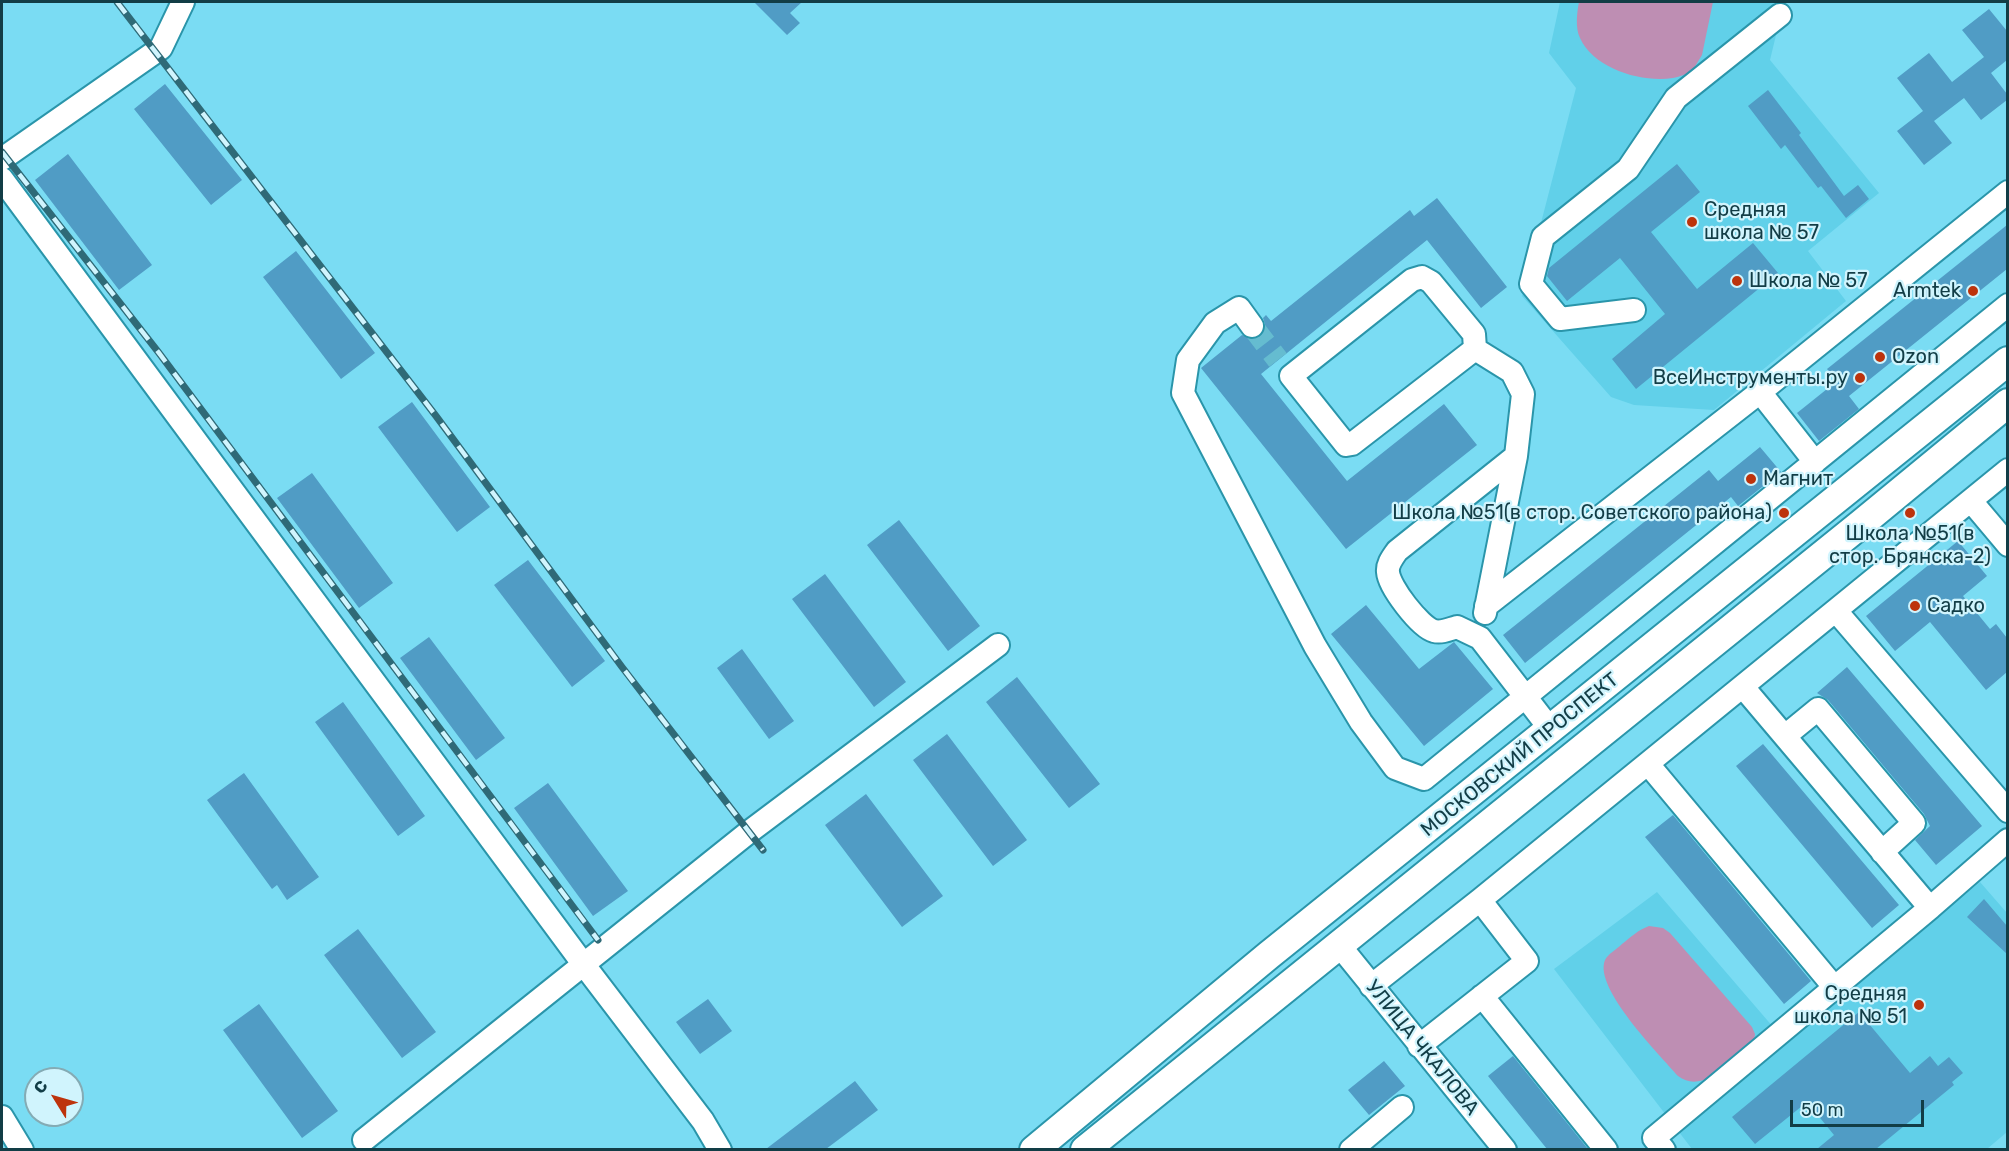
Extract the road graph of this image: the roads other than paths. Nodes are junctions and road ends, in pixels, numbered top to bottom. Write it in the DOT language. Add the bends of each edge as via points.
graph roads {
  1 [pos="183,2"];
  2 [pos="1780,15"];
  3 [pos="2,159"];
  4 [pos="2,179"];
  5 [pos="2007,192"];
  6 [pos="2007,305"];
  7 [pos="1634,310"];
  8 [pos="1252,326"];
  9 [pos="1475,349"];
  10 [pos="2007,362"];
  11 [pos="1760,392"];
  12 [pos="2007,403"];
  13 [pos="1516,456"];
  14 [pos="1815,462"];
  15 [pos="2007,470"];
  16 [pos="1971,501"];
  17 [pos="2007,545"];
  18 [pos="1486,606"];
  19 [pos="1836,611"];
  20 [pos="1480,638"];
  21 [pos="998,645"];
  22 [pos="1743,687"];
  23 [pos="1526,698"];
  24 [pos="1551,730"];
  25 [pos="1785,736"];
  26 [pos="1573,755"];
  27 [pos="1648,764"];
  28 [pos="2007,811"];
  29 [pos="2007,840"];
  30 [pos="1882,852"];
  31 [pos="1480,900"];
  32 [pos="1930,908"];
  33 [pos="1339,945"];
  34 [pos="584,965"];
  35 [pos="1371,986"];
  36 [pos="1835,988"];
  37 [pos="1482,996"];
  38 [pos="1419,1046"];
  39 [pos="1402,1107"];
  40 [pos="2,1118"];
  41 [pos="364,1140"];
  42 [pos="22,1149"];
  43 [pos="720,1149"];
  44 [pos="1034,1149"];
  45 [pos="1085,1149"];
  46 [pos="1351,1149"];
  47 [pos="1505,1149"];
  48 [pos="1606,1149"];
  49 [pos="1664,1149"];
  1 -- 3 [label="street" via="161,48"];
  2 -- 7 [label="street" via="1676,98 1628,169 1543,237 1531,284 1560,319"];
  4 -- 34 [label="street"];
  5 -- 11 [label="street"];
  6 -- 14 [label="street"];
  8 -- 23 [label="street" via="1239,308 1215,323 1188,360 1183,393 1315,646 1388,759 1395,768 1424,779"];
  9 -- 9 [label="street" via="1474,334 1431,282 1422,277 1284,368 1346,445"];
  9 -- 13 [label="street" via="1512,372 1523,394"];
  10 -- 24 [label="main road, МОСКОВСКИЙ ПРОСПЕКТ"];
  11 -- 14 [label="street"];
  11 -- 18 [label="street"];
  12 -- 26 [label="main road, МОСКОВСКИЙ ПРОСПЕКТ"];
  13 -- 18 [label="street"];
  13 -- 20 [label="street" via="1397,551 1388,571 1392,586 1426,628 1440,632 1457,627"];
  14 -- 23 [label="street"];
  15 -- 16 [label="street"];
  16 -- 17 [label="street"];
  16 -- 19 [label="street"];
  18 -- 20 [label="street"];
  19 -- 22 [label="street"];
  19 -- 28 [label="street"];
  20 -- 23 [label="street"];
  21 -- 34 [label="street" via="749,832"];
  22 -- 25 [label="street"];
  22 -- 27 [label="street"];
  23 -- 24 [label="street"];
  24 -- 26 [label="main road"];
  24 -- 44 [label="main road, МОСКОВСКИЙ ПРОСПЕКТ"];
  25 -- 30 [label="street"];
  25 -- 30 [label="street" via="1818,709 1914,823"];
  26 -- 33 [label="main road, МОСКОВСКИЙ ПРОСПЕКТ"];
  27 -- 31 [label="street"];
  27 -- 36 [label="street"];
  29 -- 32 [label="street"];
  30 -- 32 [label="street"];
  31 -- 35 [label="street"];
  31 -- 37 [label="street" via="1527,961"];
  32 -- 36 [label="street"];
  33 -- 35 [label="street, УЛИЦА ЧКАЛОВА"];
  33 -- 45 [label="main road, МОСКОВСКИЙ ПРОСПЕКТ"];
  34 -- 41 [label="street"];
  34 -- 43 [label="street"];
  35 -- 38 [label="street, УЛИЦА ЧКАЛОВА"];
  36 -- 49 [label="street" via="1654,1138"];
  37 -- 38 [label="street"];
  37 -- 48 [label="street"];
  38 -- 47 [label="street, УЛИЦА ЧКАЛОВА"];
  39 -- 46 [label="street"];
  40 -- 42 [label="street"];
}
